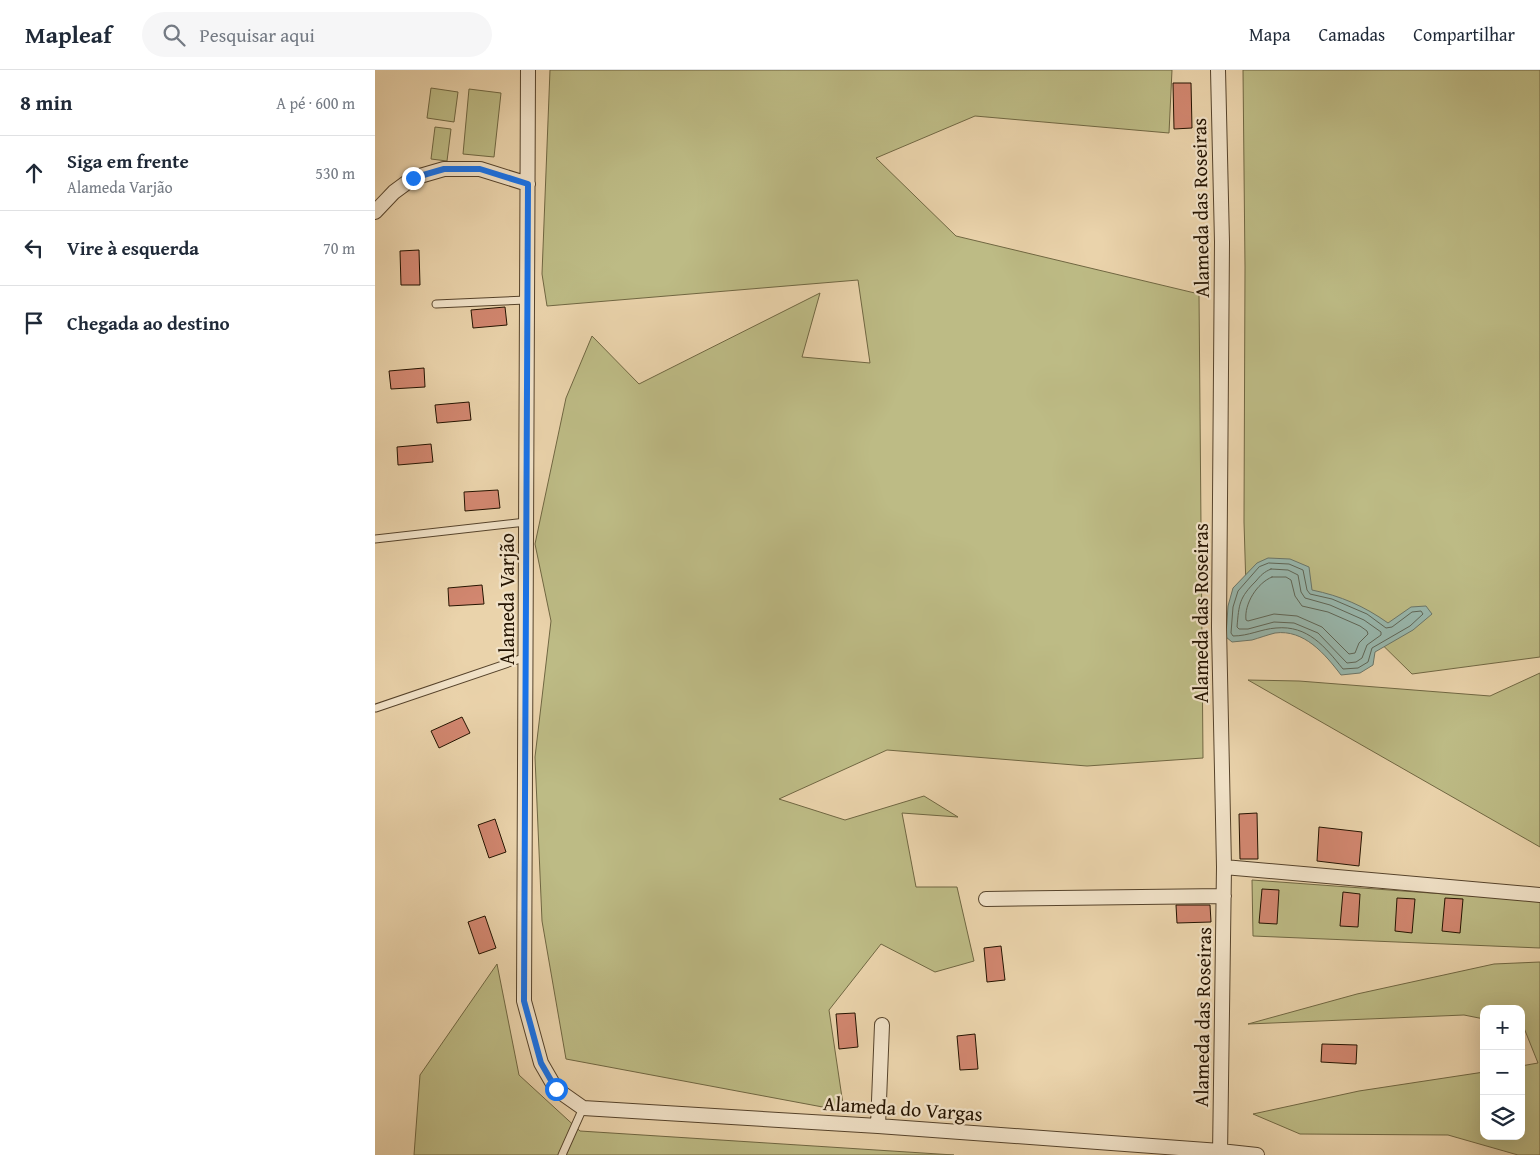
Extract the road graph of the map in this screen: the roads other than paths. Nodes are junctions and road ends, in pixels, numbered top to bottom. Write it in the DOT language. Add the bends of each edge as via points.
graph roads {
  1 [pos="529,70"];
  2 [pos="1217,70"];
  3 [pos="528,184"];
  4 [pos="375,212"];
  5 [pos="527,300"];
  6 [pos="436,304"];
  7 [pos="526,522"];
  8 [pos="375,539"];
  9 [pos="526,657"];
  10 [pos="376,708"];
  11 [pos="1224,867"];
  12 [pos="1540,895"];
  13 [pos="1224,896"];
  14 [pos="986,899"];
  15 [pos="882,1026"];
  16 [pos="583,1108"];
  17 [pos="878,1126"];
  18 [pos="1220,1153"];
  19 [pos="562,1155"];
  20 [pos="1257,1155"];
  1 -- 3 [label="street, Alameda Varjão"];
  2 -- 11 [label="street, Alameda das Roseiras" via="1222,242 1219,627"];
  3 -- 4 [label="street" via="480,169 444,169 413,178"];
  3 -- 5 [label="street, Alameda Varjão"];
  5 -- 6 [label="lane"];
  5 -- 7 [label="street, Alameda Varjão"];
  7 -- 8 [label="lane"];
  7 -- 9 [label="street, Alameda Varjão"];
  9 -- 10 [label="lane"];
  9 -- 16 [label="street, Alameda Varjão" via="524,1001 541,1063 556,1089"];
  11 -- 12 [label="street"];
  11 -- 13 [label="street, Alameda das Roseiras"];
  13 -- 14 [label="street"];
  13 -- 18 [label="street, Alameda das Roseiras"];
  15 -- 17 [label="street"];
  16 -- 17 [label="street, Alameda do Vargas"];
  16 -- 19 [label="lane"];
  17 -- 18 [label="street, Alameda do Vargas"];
  18 -- 20 [label="street, Alameda do Vargas"];
}
